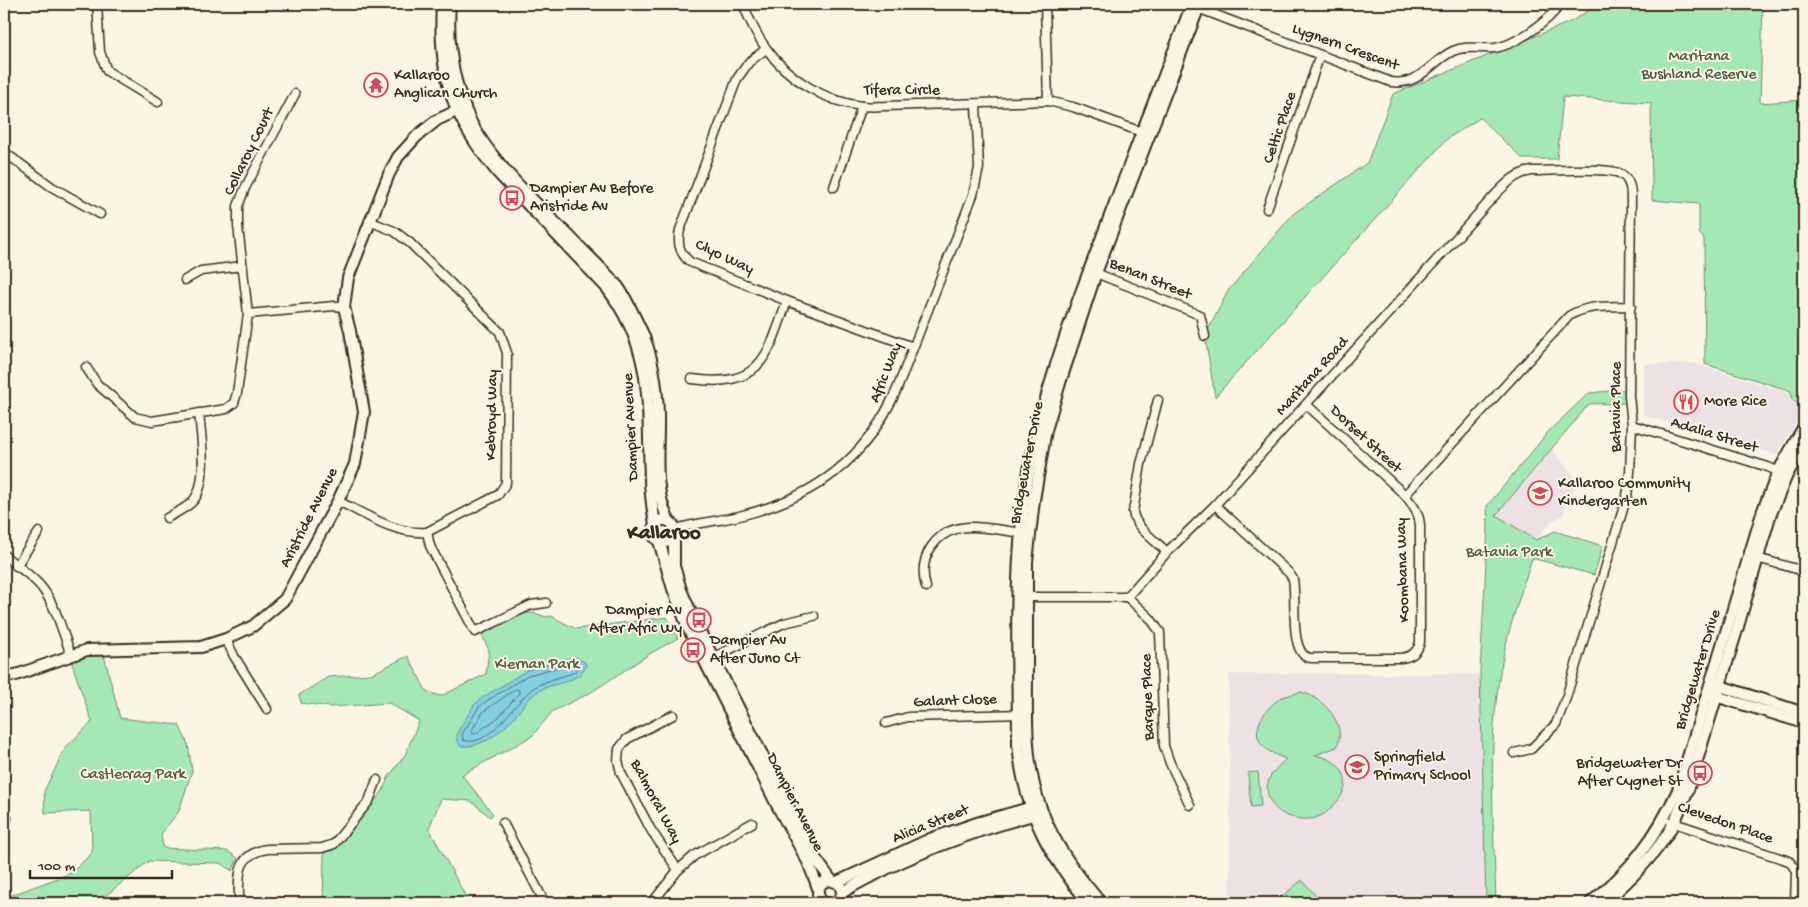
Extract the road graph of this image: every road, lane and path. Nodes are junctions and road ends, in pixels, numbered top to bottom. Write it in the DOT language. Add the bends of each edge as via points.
graph roads {
  1 [pos="97,4"];
  2 [pos="442,4"];
  3 [pos="450,4"];
  4 [pos="743,4"];
  5 [pos="1045,4"];
  6 [pos="1560,4"];
  7 [pos="1195,5"];
  8 [pos="766,49"];
  9 [pos="1320,55"];
  10 [pos="295,94"];
  11 [pos="1048,101"];
  12 [pos="158,102"];
  13 [pos="976,104"];
  14 [pos="862,106"];
  15 [pos="461,109"];
  16 [pos="1146,134"];
  17 [pos="4,152"];
  18 [pos="1624,177"];
  19 [pos="834,187"];
  20 [pos="1267,209"];
  21 [pos="100,214"];
  22 [pos="370,221"];
  23 [pos="242,266"];
  24 [pos="1093,272"];
  25 [pos="185,280"];
  26 [pos="787,301"];
  27 [pos="1631,306"];
  28 [pos="344,307"];
  29 [pos="248,314"];
  30 [pos="1205,336"];
  31 [pos="913,347"];
  32 [pos="86,367"];
  33 [pos="692,379"];
  34 [pos="1158,400"];
  35 [pos="1307,405"];
  36 [pos="199,413"];
  37 [pos="1632,426"];
  38 [pos="1804,426"];
  39 [pos="1804,444"];
  40 [pos="1782,473"];
  41 [pos="1405,495"];
  42 [pos="338,501"];
  43 [pos="1215,505"];
  44 [pos="167,518"];
  45 [pos="654,525"];
  46 [pos="673,529"];
  47 [pos="39,532"];
  48 [pos="427,532"];
  49 [pos="1025,533"];
  50 [pos="659,541"];
  51 [pos="1167,552"];
  52 [pos="4,555"];
  53 [pos="1753,557"];
  54 [pos="16,566"];
  55 [pos="1804,571"];
  56 [pos="926,587"];
  57 [pos="1023,597"];
  58 [pos="1127,597"];
  59 [pos="546,603"];
  60 [pos="814,616"];
  61 [pos="226,639"];
  62 [pos="71,655"];
  63 [pos="709,659"];
  64 [pos="4,677"];
  65 [pos="1713,690"];
  66 [pos="267,709"];
  67 [pos="1804,713"];
  68 [pos="1022,714"];
  69 [pos="673,715"];
  70 [pos="886,723"];
  71 [pos="1804,723"];
  72 [pos="1514,753"];
  73 [pos="376,780"];
  74 [pos="1190,805"];
  75 [pos="1036,809"];
  76 [pos="1670,820"];
  77 [pos="503,823"];
  78 [pos="752,823"];
  79 [pos="678,870"];
  80 [pos="834,881"];
  81 [pos="818,888"];
  82 [pos="840,900"];
  83 [pos="239,903"];
  84 [pos="546,903"];
  85 [pos="652,903"];
  86 [pos="824,903"];
  87 [pos="1089,903"];
  88 [pos="1101,903"];
  89 [pos="1590,903"];
  90 [pos="1604,903"];
  91 [pos="1795,903"];
  1 -- 12 [label="street" via="100,52 107,71"];
  2 -- 15 [label="street, Dampier Avenue" via="440,36 443,63 452,99"];
  3 -- 15 [label="street, Dampier Avenue" via="452,62"];
  4 -- 8 [label="street, Tifera Circle"];
  5 -- 11 [label="street"];
  6 -- 9 [label="street, Lygnern Crescent" via="1545,21 1516,41 1497,47 1454,50 1408,82 1391,82"];
  7 -- 9 [label="street, Lygnern Crescent"];
  7 -- 16 [label="street, Bridgewater Drive"];
  8 -- 14 [label="street, Tifera Circle" via="798,80 833,98"];
  8 -- 26 [label="street, Clyo Way" via="749,62 737,79 680,230 678,245 690,262"];
  9 -- 20 [label="street, Celtic Place"];
  10 -- 23 [label="street, Collaroy Court" via="238,206"];
  11 -- 13 [label="street, Tifera Circle"];
  11 -- 16 [label="street, Tifera Circle"];
  13 -- 14 [label="street, Tifera Circle"];
  13 -- 31 [label="street, Afric Way" via="979,157 975,187"];
  14 -- 19 [label="street"];
  15 -- 22 [label="street, Aristride Avenue" via="432,124 398,157"];
  15 -- 45 [label="street, Dampier Avenue" via="481,154 601,281 618,303 630,327 643,364 649,397"];
  15 -- 46 [label="street, Dampier Avenue" via="520,185 620,289 632,312 654,371 658,414 658,487"];
  16 -- 24 [label="street, Bridgewater Drive"];
  17 -- 21 [label="street" via="52,188"];
  18 -- 27 [label="street, Batavia Place" via="1631,188"];
  18 -- 35 [label="street, Maritana Road" via="1602,171 1532,170 1511,179"];
  22 -- 28 [label="street, Aristride Avenue" via="348,278"];
  22 -- 48 [label="street, Kebroyd Way" via="394,231 410,243 500,332 507,353 506,483 498,495"];
  23 -- 25 [label="street" via="201,271"];
  23 -- 29 [label="street, Collaroy Court"];
  24 -- 30 [label="street, Benan Street" via="1200,316"];
  24 -- 49 [label="street, Bridgewater Drive" via="1046,430"];
  26 -- 31 [label="street, Clyo Way"];
  26 -- 33 [label="street" via="770,349 759,365 738,378 718,382"];
  27 -- 37 [label="street, Batavia Place" via="1629,396"];
  27 -- 41 [label="street, Koombana Way" via="1590,307 1569,316"];
  28 -- 29 [label="street"];
  28 -- 42 [label="street, Aristride Avenue" via="364,412 355,464"];
  29 -- 36 [label="street, Collaroy Court" via="234,403 226,409"];
  31 -- 46 [label="street, Afric Way" via="887,412 847,462 814,489 776,506 738,517"];
  32 -- 36 [label="street" via="97,384 135,417 152,421"];
  34 -- 51 [label="street" via="1133,512 1138,525"];
  35 -- 41 [label="street, Dorset Street"];
  35 -- 43 [label="street, Maritana Road"];
  36 -- 44 [label="street" via="203,472 199,491 193,502"];
  37 -- 40 [label="street, Adalia Street"];
  37 -- 72 [label="street, Batavia Place" via="1627,496 1560,715 1556,724 1531,749"];
  38 -- 40 [label="street, Bridgewater Drive"];
  39 -- 40 [label="street, Bridgewater Drive"];
  40 -- 53 [label="street, Bridgewater Drive" via="1766,503"];
  41 -- 43 [label="street, Koombana Way" via="1420,519 1420,642 1414,654 1401,658 1303,656 1296,638 1293,579"];
  42 -- 48 [label="street" via="400,530"];
  42 -- 61 [label="street, Aristride Avenue" via="285,599 253,626"];
  43 -- 51 [label="street, Maritana Road"];
  45 -- 46 [label="street" via="661,520"];
  45 -- 50 [label="street" via="654,535"];
  46 -- 50 [label="street" via="666,542"];
  46 -- 63 [label="street, Dampier Avenue" via="676,578"];
  47 -- 54 [label="street"];
  48 -- 59 [label="street" via="430,546 475,632 531,605"];
  49 -- 56 [label="street" via="972,527 951,532 926,554 923,566"];
  49 -- 57 [label="street, Bridgewater Drive" via="1027,562"];
  50 -- 63 [label="street, Dampier Avenue" via="689,630"];
  51 -- 58 [label="street, Maritana Road"];
  52 -- 54 [label="street"];
  53 -- 55 [label="street"];
  53 -- 65 [label="street, Bridgewater Drive"];
  54 -- 62 [label="street" via="43,588"];
  57 -- 58 [label="street"];
  57 -- 68 [label="street, Bridgewater Drive"];
  58 -- 74 [label="street, Barque Place" via="1160,632 1164,746"];
  60 -- 63 [label="street" via="784,623"];
  61 -- 62 [label="street, Aristride Avenue" via="202,647 87,650"];
  61 -- 66 [label="street"];
  62 -- 64 [label="street, Aristride Avenue"];
  63 -- 80 [label="street, Dampier Avenue" via="813,855"];
  63 -- 81 [label="street, Dampier Avenue"];
  65 -- 67 [label="street"];
  65 -- 71 [label="street"];
  65 -- 76 [label="street, Bridgewater Drive"];
  68 -- 70 [label="street, Galant Close" via="908,717"];
  68 -- 75 [label="street, Bridgewater Drive"];
  69 -- 79 [label="street, Balmoral Way" via="627,740 619,749 618,760 621,774"];
  73 -- 83 [label="street" via="369,801 334,844 322,848 258,850 251,854 239,874"];
  75 -- 80 [label="street, Alicia Street" via="930,839"];
  75 -- 82 [label="street, Alicia Street" via="926,850 858,883"];
  75 -- 87 [label="street, Bridgewater Drive" via="1048,846"];
  75 -- 88 [label="street, Bridgewater Drive" via="1066,860"];
  76 -- 89 [label="street, Bridgewater Drive" via="1606,891"];
  76 -- 90 [label="street, Bridgewater Drive" via="1647,861"];
  76 -- 91 [label="street, Clevedon Place" via="1789,862 1796,870"];
  77 -- 84 [label="street"];
  78 -- 79 [label="street" via="694,856"];
  79 -- 85 [label="street"];
  80 -- 81 [label="street, Alicia Street" via="823,882"];
  80 -- 82 [label="street, Dampier Avenue" via="841,886"];
  81 -- 86 [label="street, Dampier Avenue" via="818,896"];
}
